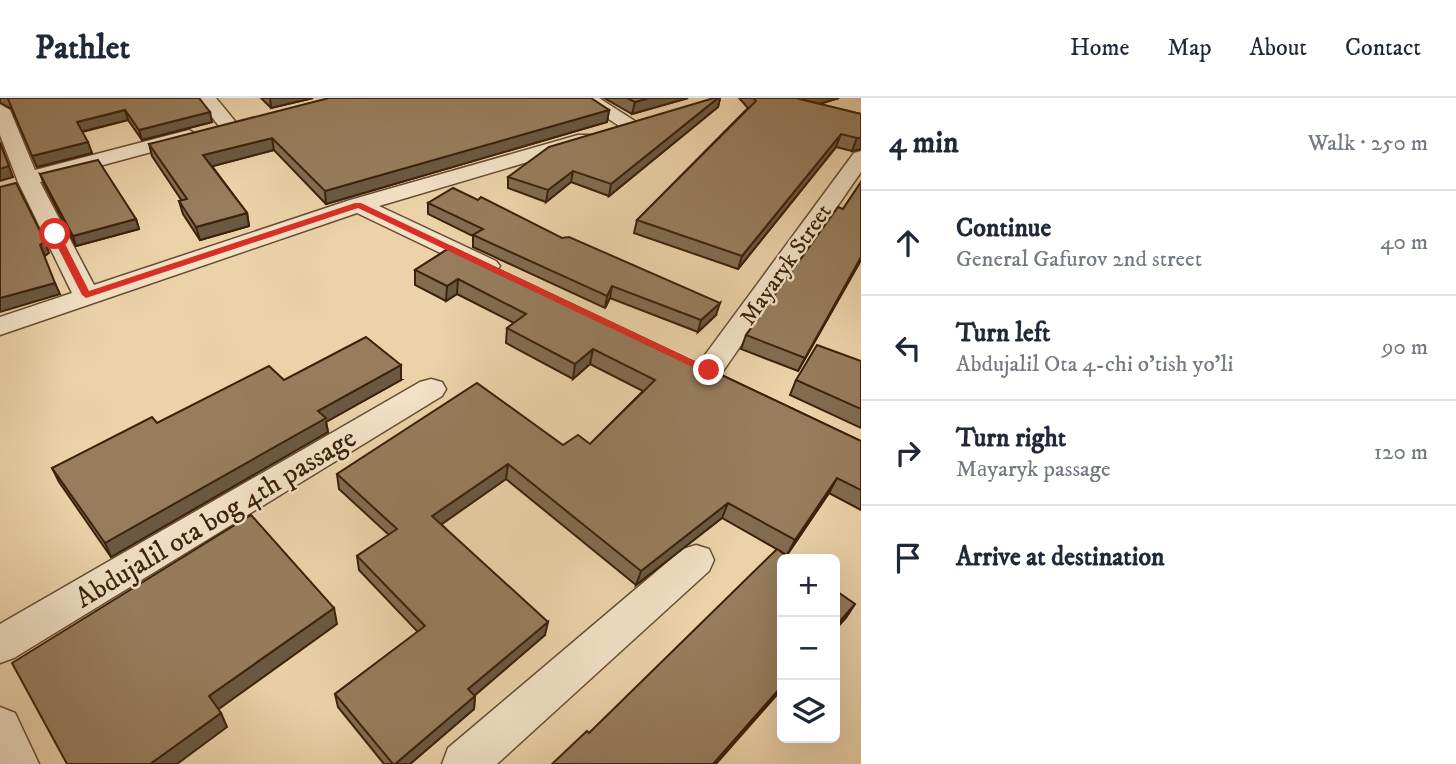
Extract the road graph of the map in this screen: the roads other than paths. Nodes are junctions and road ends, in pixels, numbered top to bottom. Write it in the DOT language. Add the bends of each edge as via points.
graph roads {
  1 [pos="206,98"];
  2 [pos="585,98"];
  3 [pos="0,110"];
  4 [pos="656,118"];
  5 [pos="255,120"];
  6 [pos="631,125"];
  7 [pos="229,126"];
  8 [pos="861,157"];
  9 [pos="22,183"];
  10 [pos="358,205"];
  11 [pos="509,276"];
  12 [pos="86,295"];
  13 [pos="0,326"];
  14 [pos="684,359"];
  15 [pos="431,388"];
  16 [pos="696,560"];
  17 [pos="0,645"];
  18 [pos="0,728"];
  19 [pos="17,764"];
  20 [pos="464,764"];
  1 -- 7 [label="street"];
  2 -- 6 [label="street"];
  3 -- 9 [label="street"];
  4 -- 6 [label="street"];
  5 -- 7 [label="street"];
  6 -- 10 [label="street"];
  7 -- 9 [label="street"];
  8 -- 14 [label="street, Mayaryk Street" via="721,376"];
  9 -- 12 [label="street"];
  10 -- 11 [label="street"];
  10 -- 12 [label="street"];
  12 -- 13 [label="street"];
  15 -- 17 [label="street, Abdujalil ota bog 4th passage"];
  16 -- 20 [label="street"];
  18 -- 19 [label="street"];
}
